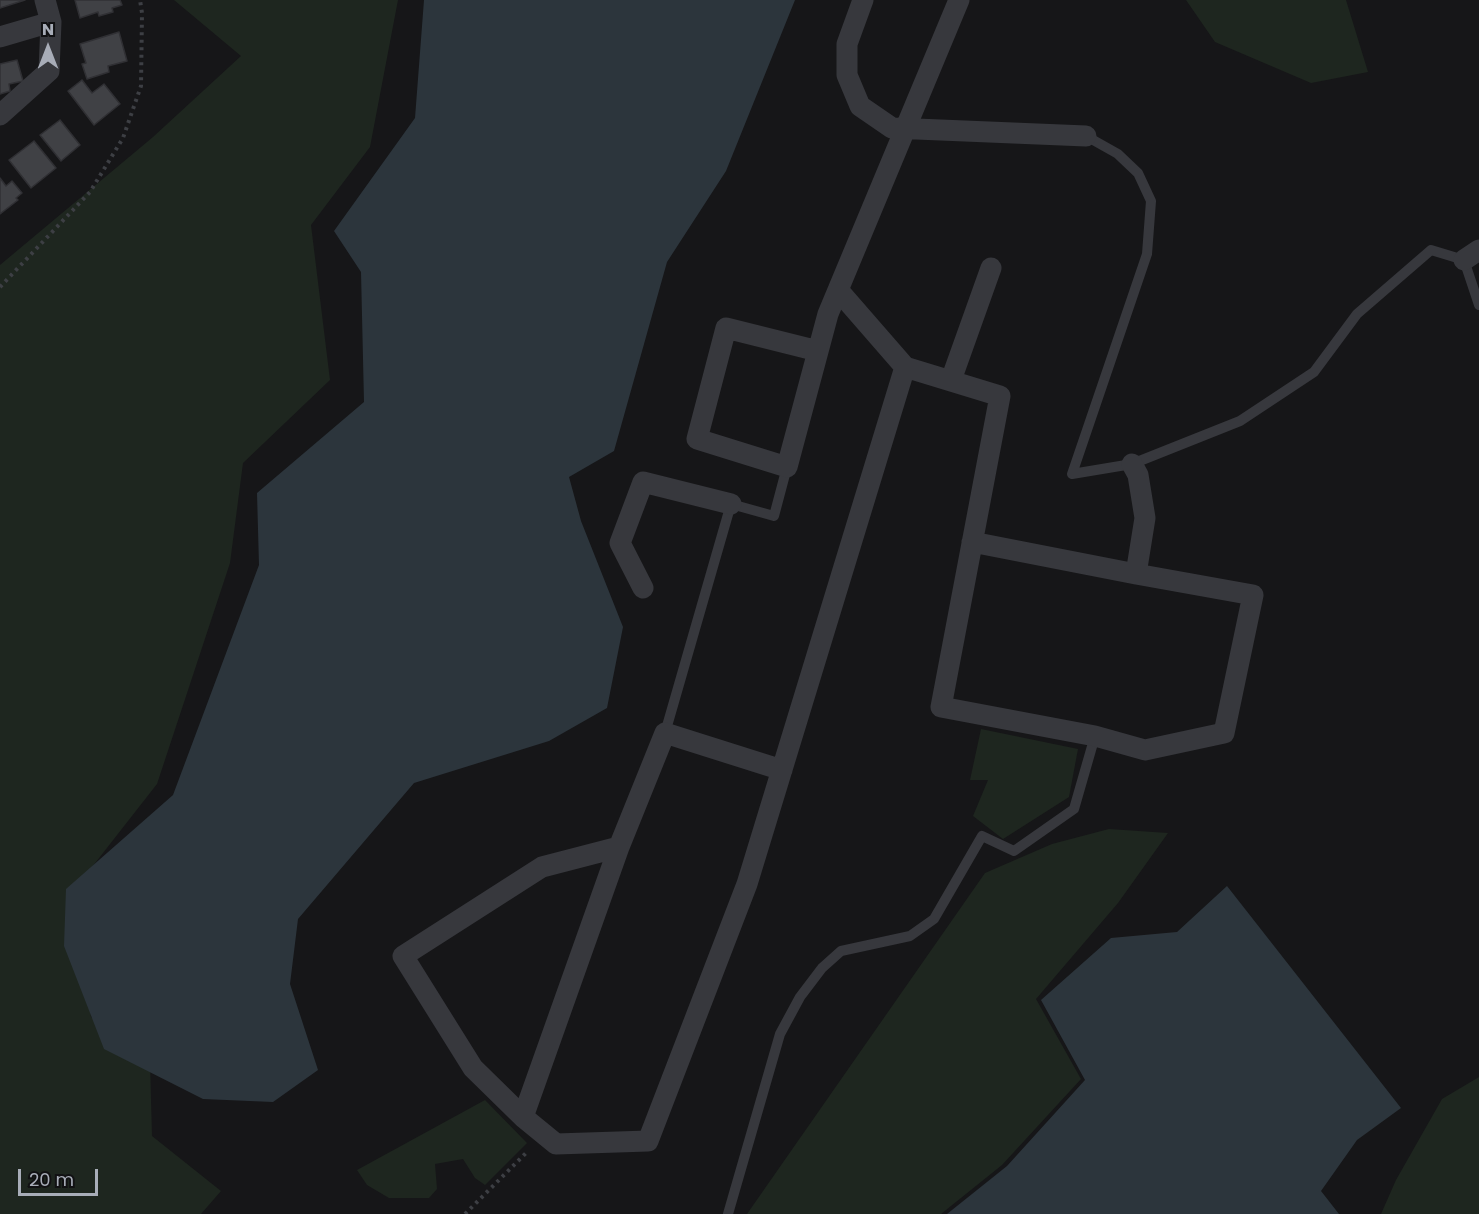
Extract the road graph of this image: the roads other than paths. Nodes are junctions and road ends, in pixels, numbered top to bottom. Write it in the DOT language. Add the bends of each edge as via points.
graph roads {
  1 [pos="45,0"];
  2 [pos="863,0"];
  3 [pos="959,0"];
  4 [pos="51,22"];
  5 [pos="0,37"];
  6 [pos="0,115"];
  7 [pos="904,129"];
  8 [pos="1086,136"];
  9 [pos="1471,255"];
  10 [pos="991,268"];
  11 [pos="838,290"];
  12 [pos="1479,305"];
  13 [pos="818,351"];
  14 [pos="905,367"];
  15 [pos="951,380"];
  16 [pos="1132,465"];
  17 [pos="787,467"];
  18 [pos="731,504"];
  19 [pos="972,542"];
  20 [pos="1137,574"];
  21 [pos="643,588"];
  22 [pos="665,733"];
  23 [pos="1095,736"];
  24 [pos="782,770"];
  25 [pos="619,846"];
  26 [pos="523,1117"];
  27 [pos="728,1214"];
  1 -- 4 [label="street"];
  2 -- 7 [label="street" via="847,44 847,75 860,106 892,128"];
  3 -- 7 [label="street"];
  4 -- 5 [label="street"];
  4 -- 6 [label="street" via="49,71"];
  7 -- 8 [label="street"];
  7 -- 11 [label="street"];
  8 -- 16 [label="lane" via="1118,154 1138,173 1151,201 1147,254 1072,474"];
  9 -- 12 [label="lane"];
  9 -- 16 [label="lane" via="1431,250 1357,315 1314,372 1240,421"];
  10 -- 15 [label="street"];
  11 -- 13 [label="street"];
  11 -- 14 [label="street"];
  13 -- 17 [label="street"];
  13 -- 17 [label="street" via="726,328 697,439"];
  14 -- 15 [label="street"];
  14 -- 24 [label="street"];
  15 -- 19 [label="street" via="1000,396"];
  16 -- 20 [label="street" via="1138,476 1145,518"];
  17 -- 18 [label="lane" via="774,516"];
  18 -- 21 [label="street" via="643,482 620,543"];
  18 -- 22 [label="lane"];
  19 -- 20 [label="street"];
  19 -- 23 [label="street" via="941,708"];
  20 -- 23 [label="street" via="1253,595 1224,733 1145,750"];
  22 -- 24 [label="street"];
  22 -- 25 [label="street"];
  23 -- 27 [label="lane" via="1074,809 1014,851 982,836 934,919 910,936 842,951 822,968 800,996 780,1034"];
  24 -- 26 [label="street" via="747,884 648,1141 556,1144"];
  25 -- 26 [label="street"];
  25 -- 26 [label="street" via="542,867 403,956 473,1068"];
}
